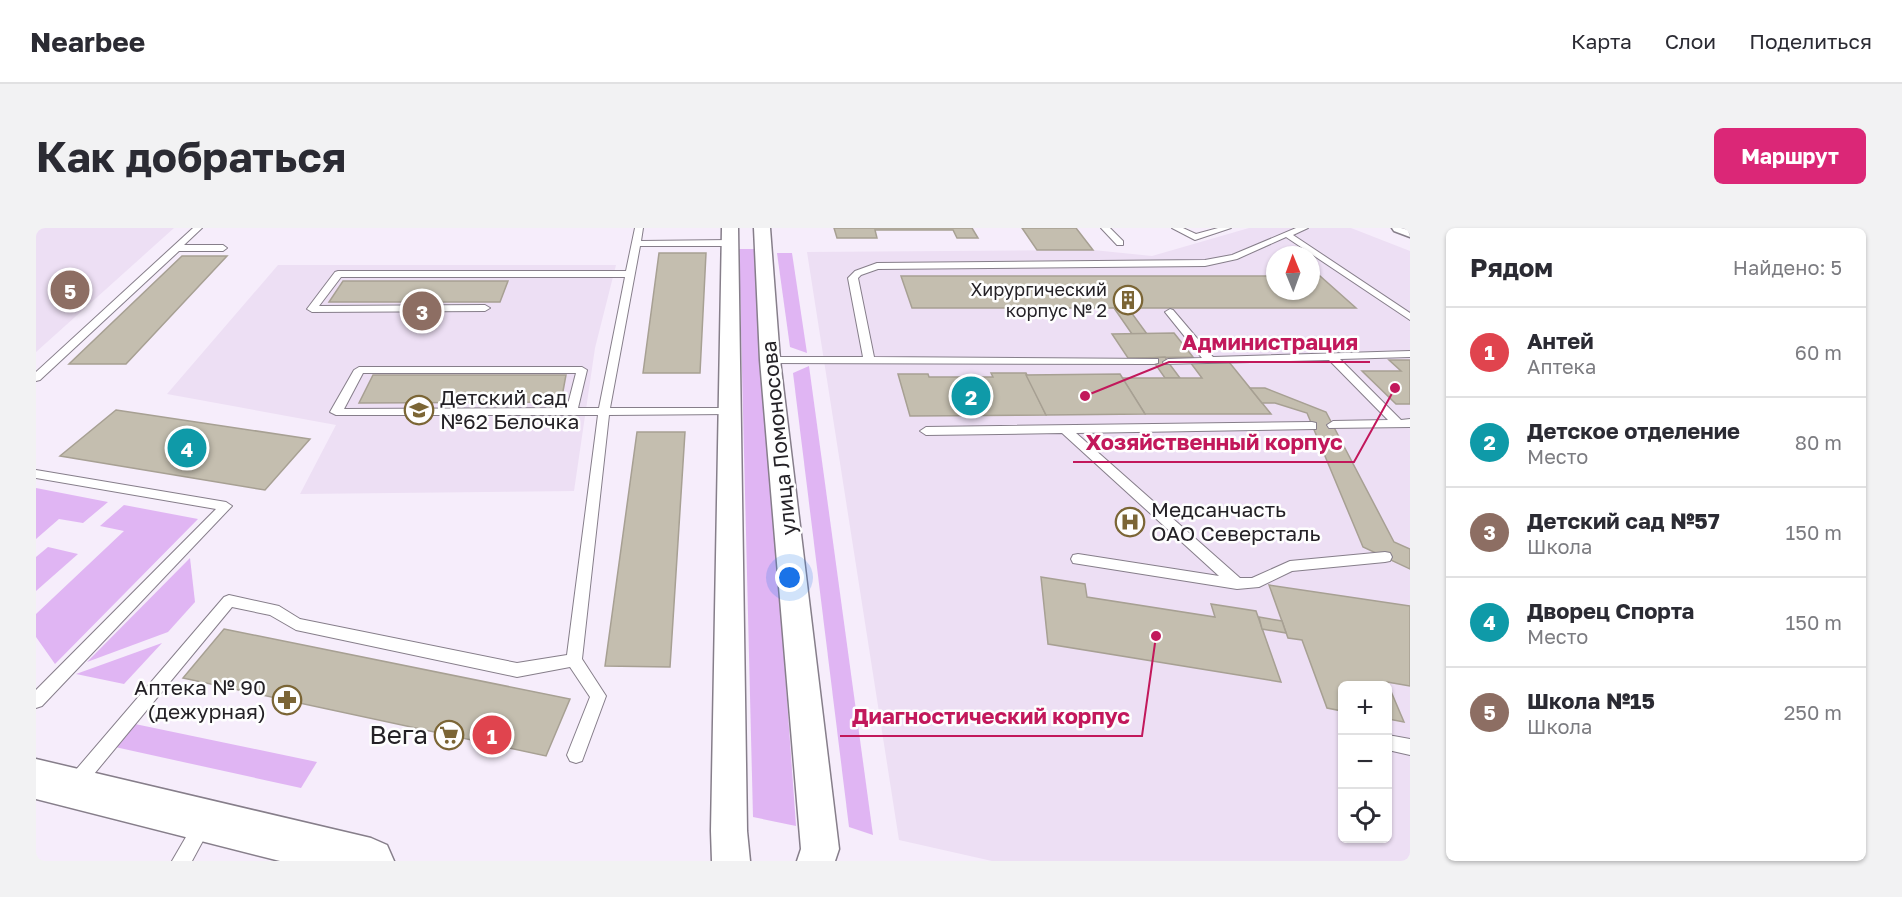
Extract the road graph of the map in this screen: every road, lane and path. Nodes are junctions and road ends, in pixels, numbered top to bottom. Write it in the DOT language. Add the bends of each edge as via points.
graph roads {
  1 [pos="198,228"];
  2 [pos="639,228"];
  3 [pos="1105,228"];
  4 [pos="1176,228"];
  5 [pos="1227,228"];
  6 [pos="1304,228"];
  7 [pos="1400,228"];
  8 [pos="1410,232"];
  9 [pos="1287,234"];
  10 [pos="762,235"];
  11 [pos="730,236"];
  12 [pos="1120,243"];
  13 [pos="636,244"];
  14 [pos="177,248"];
  15 [pos="223,248"];
  16 [pos="631,274"];
  17 [pos="485,308"];
  18 [pos="1170,312"];
  19 [pos="1410,317"];
  20 [pos="1410,354"];
  21 [pos="1331,356"];
  22 [pos="869,359"];
  23 [pos="1209,359"];
  24 [pos="770,360"];
  25 [pos="1154,361"];
  26 [pos="1168,362"];
  27 [pos="36,378"];
  28 [pos="572,411"];
  29 [pos="604,411"];
  30 [pos="729,411"];
  31 [pos="1405,424"];
  32 [pos="1333,425"];
  33 [pos="1312,426"];
  34 [pos="1066,430"];
  35 [pos="926,431"];
  36 [pos="36,474"];
  37 [pos="1385,557"];
  38 [pos="1078,559"];
  39 [pos="1237,584"];
  40 [pos="574,660"];
  41 [pos="36,701"];
  42 [pos="1392,744"];
  43 [pos="1410,747"];
  44 [pos="576,755"];
  45 [pos="54,783"];
  46 [pos="205,821"];
  47 [pos="181,861"];
  48 [pos="370,861"];
  49 [pos="731,861"];
  50 [pos="816,861"];
  1 -- 14 [label="lane"];
  2 -- 13 [label="lane"];
  3 -- 12 [label="lane"];
  4 -- 5 [label="lane" via="1195,237"];
  6 -- 9 [label="lane"];
  7 -- 8 [label="street"];
  9 -- 19 [label="lane"];
  9 -- 22 [label="lane" via="1234,257 1205,263 868,268 853,279"];
  10 -- 11 [label="street"];
  10 -- 24 [label="street, улица Ломоносова"];
  11 -- 13 [label="lane"];
  11 -- 30 [label="street, улица Ломоносова"];
  13 -- 16 [label="lane"];
  14 -- 15 [label="lane"];
  14 -- 27 [label="lane"];
  16 -- 17 [label="lane" via="338,274 312,309"];
  16 -- 29 [label="lane"];
  18 -- 23 [label="lane"];
  20 -- 21 [label="lane"];
  21 -- 23 [label="lane"];
  21 -- 31 [label="lane"];
  22 -- 24 [label="lane"];
  22 -- 25 [label="lane"];
  23 -- 26 [label="lane"];
  24 -- 50 [label="street, улица Ломоносова" via="820,849"];
  28 -- 28 [label="lane" via="348,412 336,412 359,370 582,370"];
  28 -- 29 [label="lane"];
  29 -- 30 [label="lane"];
  29 -- 40 [label="lane"];
  30 -- 49 [label="street, улица Ломоносова"];
  31 -- 32 [label="lane"];
  33 -- 34 [label="lane"];
  34 -- 35 [label="lane"];
  34 -- 39 [label="lane"];
  36 -- 41 [label="lane" via="226,507"];
  37 -- 39 [label="lane" via="1290,566 1254,583"];
  38 -- 39 [label="lane"];
  40 -- 44 [label="lane" via="598,696"];
  40 -- 45 [label="lane" via="517,669 296,624 274,610 229,601"];
  42 -- 43 [label="lane"];
  45 -- 46 [label="street"];
  46 -- 47 [label="lane"];
  46 -- 48 [label="street"];
}
